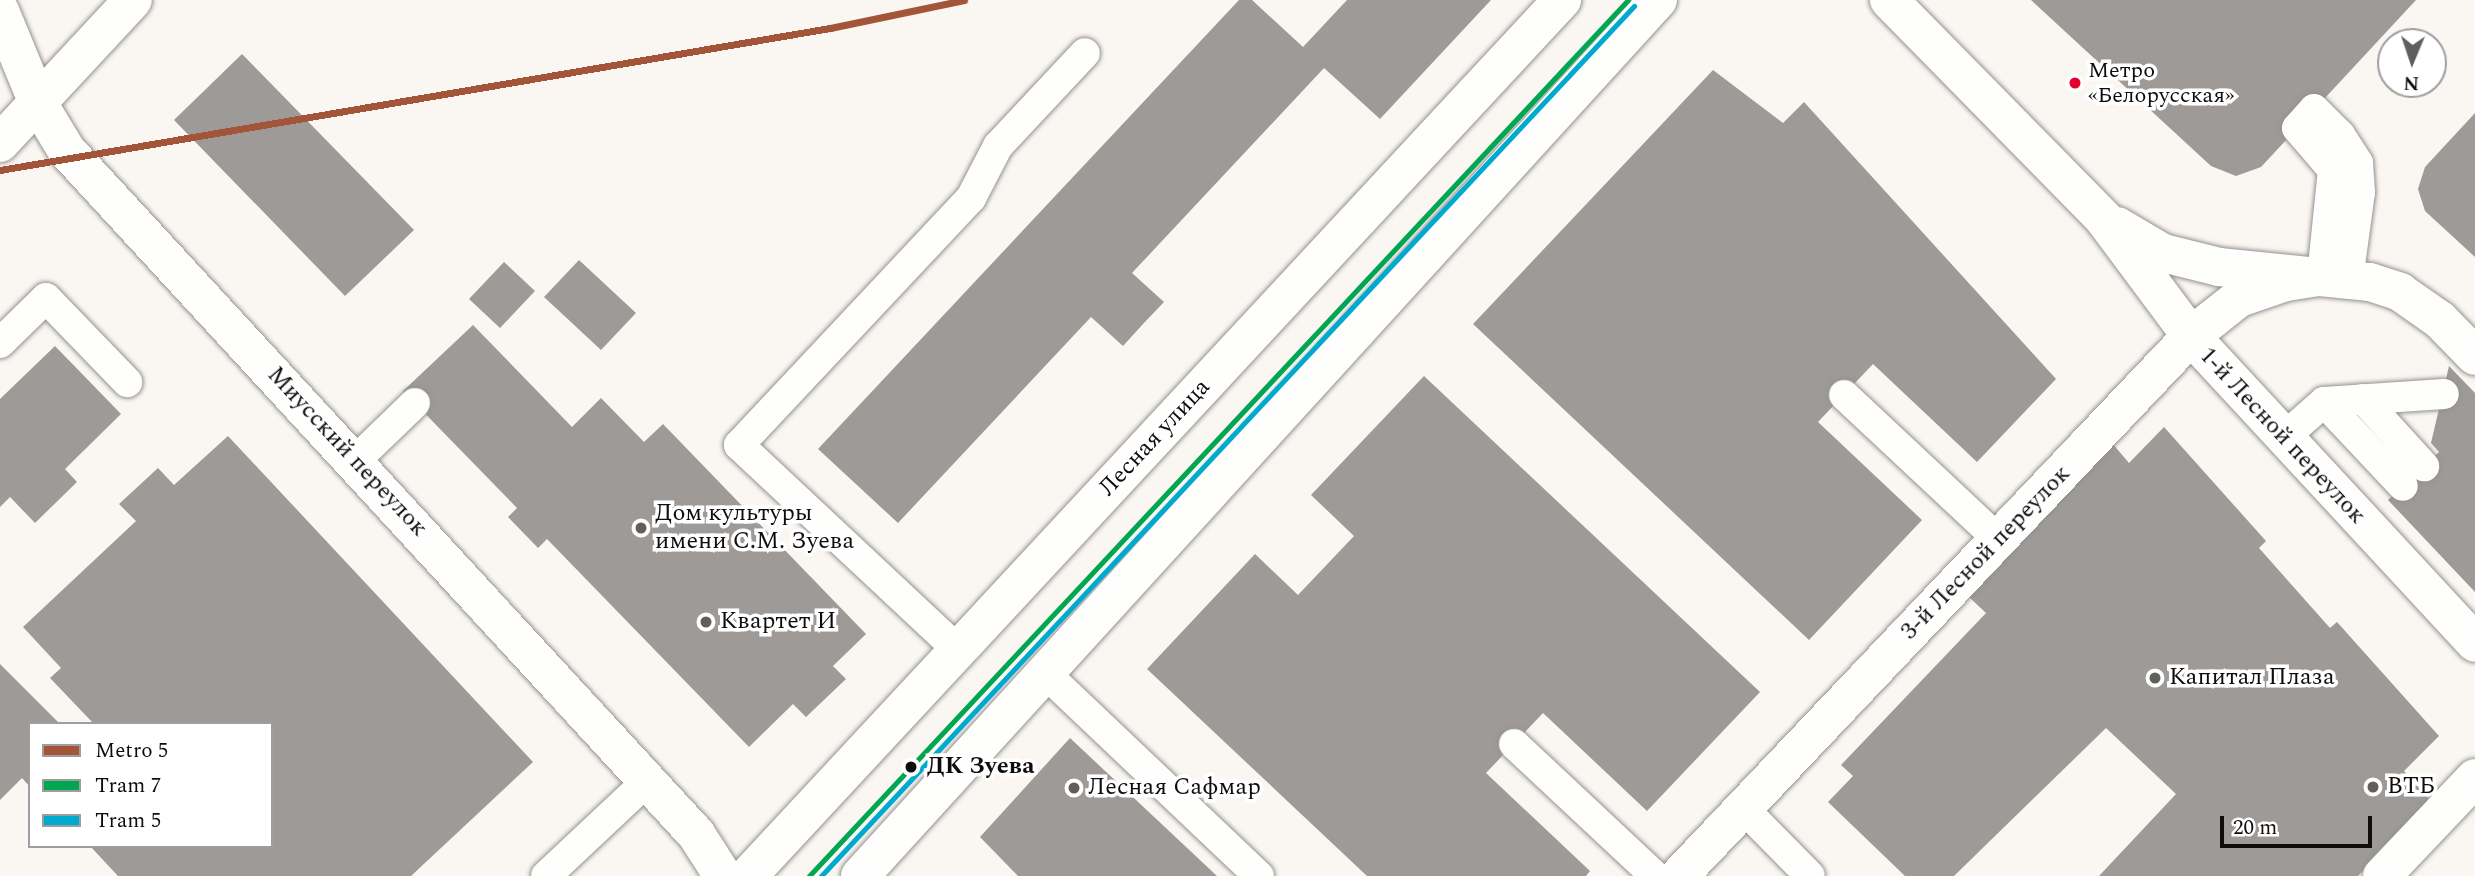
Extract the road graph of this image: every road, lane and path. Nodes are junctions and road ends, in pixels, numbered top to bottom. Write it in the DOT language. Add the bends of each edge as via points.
graph roads {
  1 [pos="133,0"];
  2 [pos="1562,0"];
  3 [pos="1658,0"];
  4 [pos="1889,0"];
  5 [pos="0,11"];
  6 [pos="1085,53"];
  7 [pos="37,103"];
  8 [pos="0,143"];
  9 [pos="2103,218"];
  10 [pos="2335,278"];
  11 [pos="2191,336"];
  12 [pos="0,342"];
  13 [pos="2475,356"];
  14 [pos="127,382"];
  15 [pos="2444,394"];
  16 [pos="1844,395"];
  17 [pos="2363,399"];
  18 [pos="2324,402"];
  19 [pos="415,404"];
  20 [pos="2282,439"];
  21 [pos="356,460"];
  22 [pos="1999,540"];
  23 [pos="2475,643"];
  24 [pos="958,649"];
  25 [pos="1045,673"];
  26 [pos="1514,744"];
  27 [pos="2475,778"];
  28 [pos="648,781"];
  29 [pos="1743,808"];
  30 [pos="545,876"];
  31 [pos="723,876"];
  32 [pos="748,876"];
  33 [pos="860,876"];
  34 [pos="1259,876"];
  35 [pos="1655,876"];
  36 [pos="1679,876"];
  37 [pos="1810,876"];
  38 [pos="2382,876"];
  1 -- 7 [label="street"];
  2 -- 24 [label="street, Лесная улица"];
  3 -- 25 [label="street"];
  4 -- 9 [label="street, 1-й Лесной переулок"];
  5 -- 7 [label="street, Миусский переулок"];
  6 -- 24 [label="lane" via="998,146 971,198 739,445"];
  7 -- 8 [label="street"];
  7 -- 21 [label="street, Миусский переулок" via="67,151"];
  9 -- 10 [label="street, 1-й Лесной переулок" via="2163,253 2219,267"];
  9 -- 11 [label="street, 1-й Лесной переулок"];
  10 -- 10 [label="lane" via="2360,192 2358,163 2346,141 2314,109 2297,128 2333,170"];
  10 -- 11 [label="street, 3-й Лесной переулок" via="2286,282 2239,298"];
  10 -- 13 [label="street, 1-й Лесной переулок" via="2400,292 2440,320"];
  11 -- 20 [label="street, 1-й Лесной переулок"];
  11 -- 22 [label="street, 3-й Лесной переулок"];
  12 -- 14 [label="lane" via="46,298"];
  15 -- 17 [label="lane"];
  16 -- 22 [label="lane"];
  17 -- 18 [label="lane"];
  17 -- 18 [label="lane" via="2414,476"];
  18 -- 20 [label="lane"];
  19 -- 21 [label="lane"];
  20 -- 23 [label="street, 1-й Лесной переулок"];
  21 -- 28 [label="street, Миусский переулок"];
  22 -- 29 [label="street, 3-й Лесной переулок"];
  24 -- 32 [label="street, Лесная улица"];
  25 -- 33 [label="street"];
  25 -- 34 [label="lane"];
  26 -- 35 [label="lane"];
  27 -- 38 [label="street"];
  28 -- 30 [label="lane"];
  28 -- 31 [label="street, Миусский переулок" via="696,834"];
  29 -- 36 [label="street, 3-й Лесной переулок"];
  29 -- 37 [label="lane"];
}
